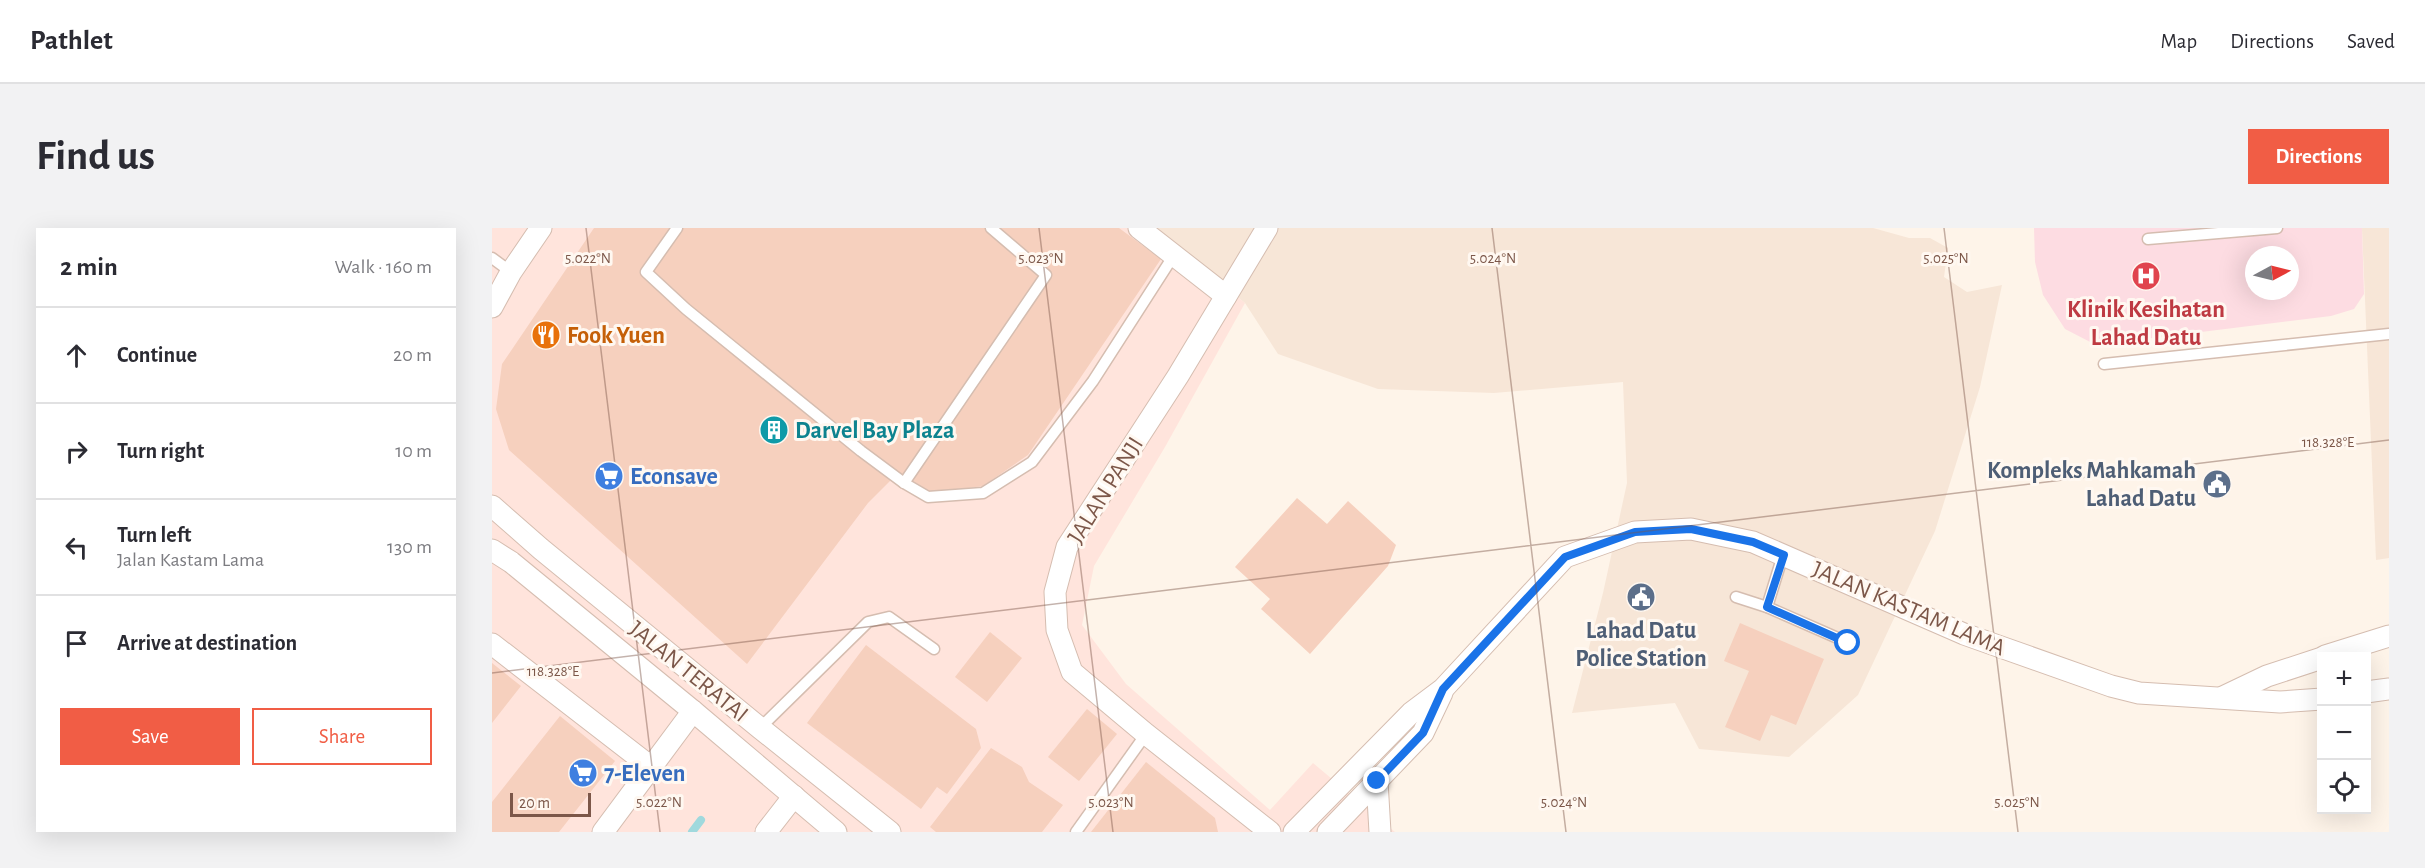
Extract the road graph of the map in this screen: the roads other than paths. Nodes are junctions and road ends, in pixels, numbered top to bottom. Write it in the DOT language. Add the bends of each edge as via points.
graph roads {
  1 [pos="541,228"];
  2 [pos="677,228"];
  3 [pos="991,228"];
  4 [pos="1139,228"];
  5 [pos="1267,228"];
  6 [pos="2277,228"];
  7 [pos="2148,239"];
  8 [pos="1174,255"];
  9 [pos="492,258"];
  10 [pos="511,272"];
  11 [pos="1226,296"];
  12 [pos="492,307"];
  13 [pos="2389,334"];
  14 [pos="2104,364"];
  15 [pos="904,483"];
  16 [pos="492,506"];
  17 [pos="492,550"];
  18 [pos="1784,555"];
  19 [pos="1736,597"];
  20 [pos="1767,607"];
  21 [pos="2389,636"];
  22 [pos="1848,643"];
  23 [pos="492,644"];
  24 [pos="934,649"];
  25 [pos="2339,652"];
  26 [pos="2317,659"];
  27 [pos="1443,689"];
  28 [pos="2389,689"];
  29 [pos="2371,691"];
  30 [pos="2220,698"];
  31 [pos="2317,699"];
  32 [pos="693,711"];
  33 [pos="759,728"];
  34 [pos="1146,734"];
  35 [pos="651,767"];
  36 [pos="1377,781"];
  37 [pos="794,796"];
  38 [pos="1336,830"];
  39 [pos="603,832"];
  40 [pos="766,832"];
  41 [pos="836,832"];
  42 [pos="890,832"];
  43 [pos="1076,832"];
  44 [pos="1270,832"];
  45 [pos="1294,832"];
  46 [pos="1380,832"];
  1 -- 10 [label="street"];
  2 -- 15 [label="lane" via="646,272 686,309"];
  3 -- 15 [label="lane" via="1046,275"];
  4 -- 8 [label="street"];
  5 -- 11 [label="street, JALAN PANJI"];
  6 -- 7 [label="lane"];
  8 -- 11 [label="street"];
  8 -- 15 [label="lane" via="1094,381 1032,462 983,493 928,497"];
  9 -- 10 [label="lane"];
  10 -- 12 [label="street"];
  11 -- 34 [label="street, JALAN PANJI" via="1067,547 1055,592 1057,630 1072,672"];
  13 -- 14 [label="lane"];
  16 -- 33 [label="street, JALAN TERATAI"];
  17 -- 32 [label="street, JALAN TERATAI"];
  18 -- 20 [label="lane"];
  18 -- 27 [label="street, JALAN KASTAM LAMA" via="1753,542 1691,529 1635,532 1565,557"];
  18 -- 30 [label="street, JALAN KASTAM LAMA" via="1964,634 2111,686 2139,693"];
  19 -- 20 [label="lane"];
  20 -- 22 [label="lane"];
  21 -- 25 [label="street"];
  23 -- 35 [label="street"];
  24 -- 33 [label="lane" via="889,617 868,622"];
  26 -- 30 [label="street"];
  27 -- 36 [label="street, JALAN KASTAM LAMA" via="1423,733"];
  27 -- 45 [label="street, JALAN KASTAM LAMA" via="1411,713"];
  28 -- 29 [label="street"];
  30 -- 31 [label="street, JALAN KASTAM LAMA" via="2280,702"];
  32 -- 35 [label="street"];
  32 -- 37 [label="street, JALAN TERATAI"];
  33 -- 42 [label="street, JALAN TERATAI"];
  34 -- 43 [label="lane"];
  34 -- 44 [label="street, JALAN PANJI"];
  35 -- 39 [label="street"];
  36 -- 38 [label="street, JALAN KASTAM LAMA"];
  36 -- 46 [label="street"];
  37 -- 40 [label="street"];
  37 -- 41 [label="street, JALAN TERATAI"];
}
